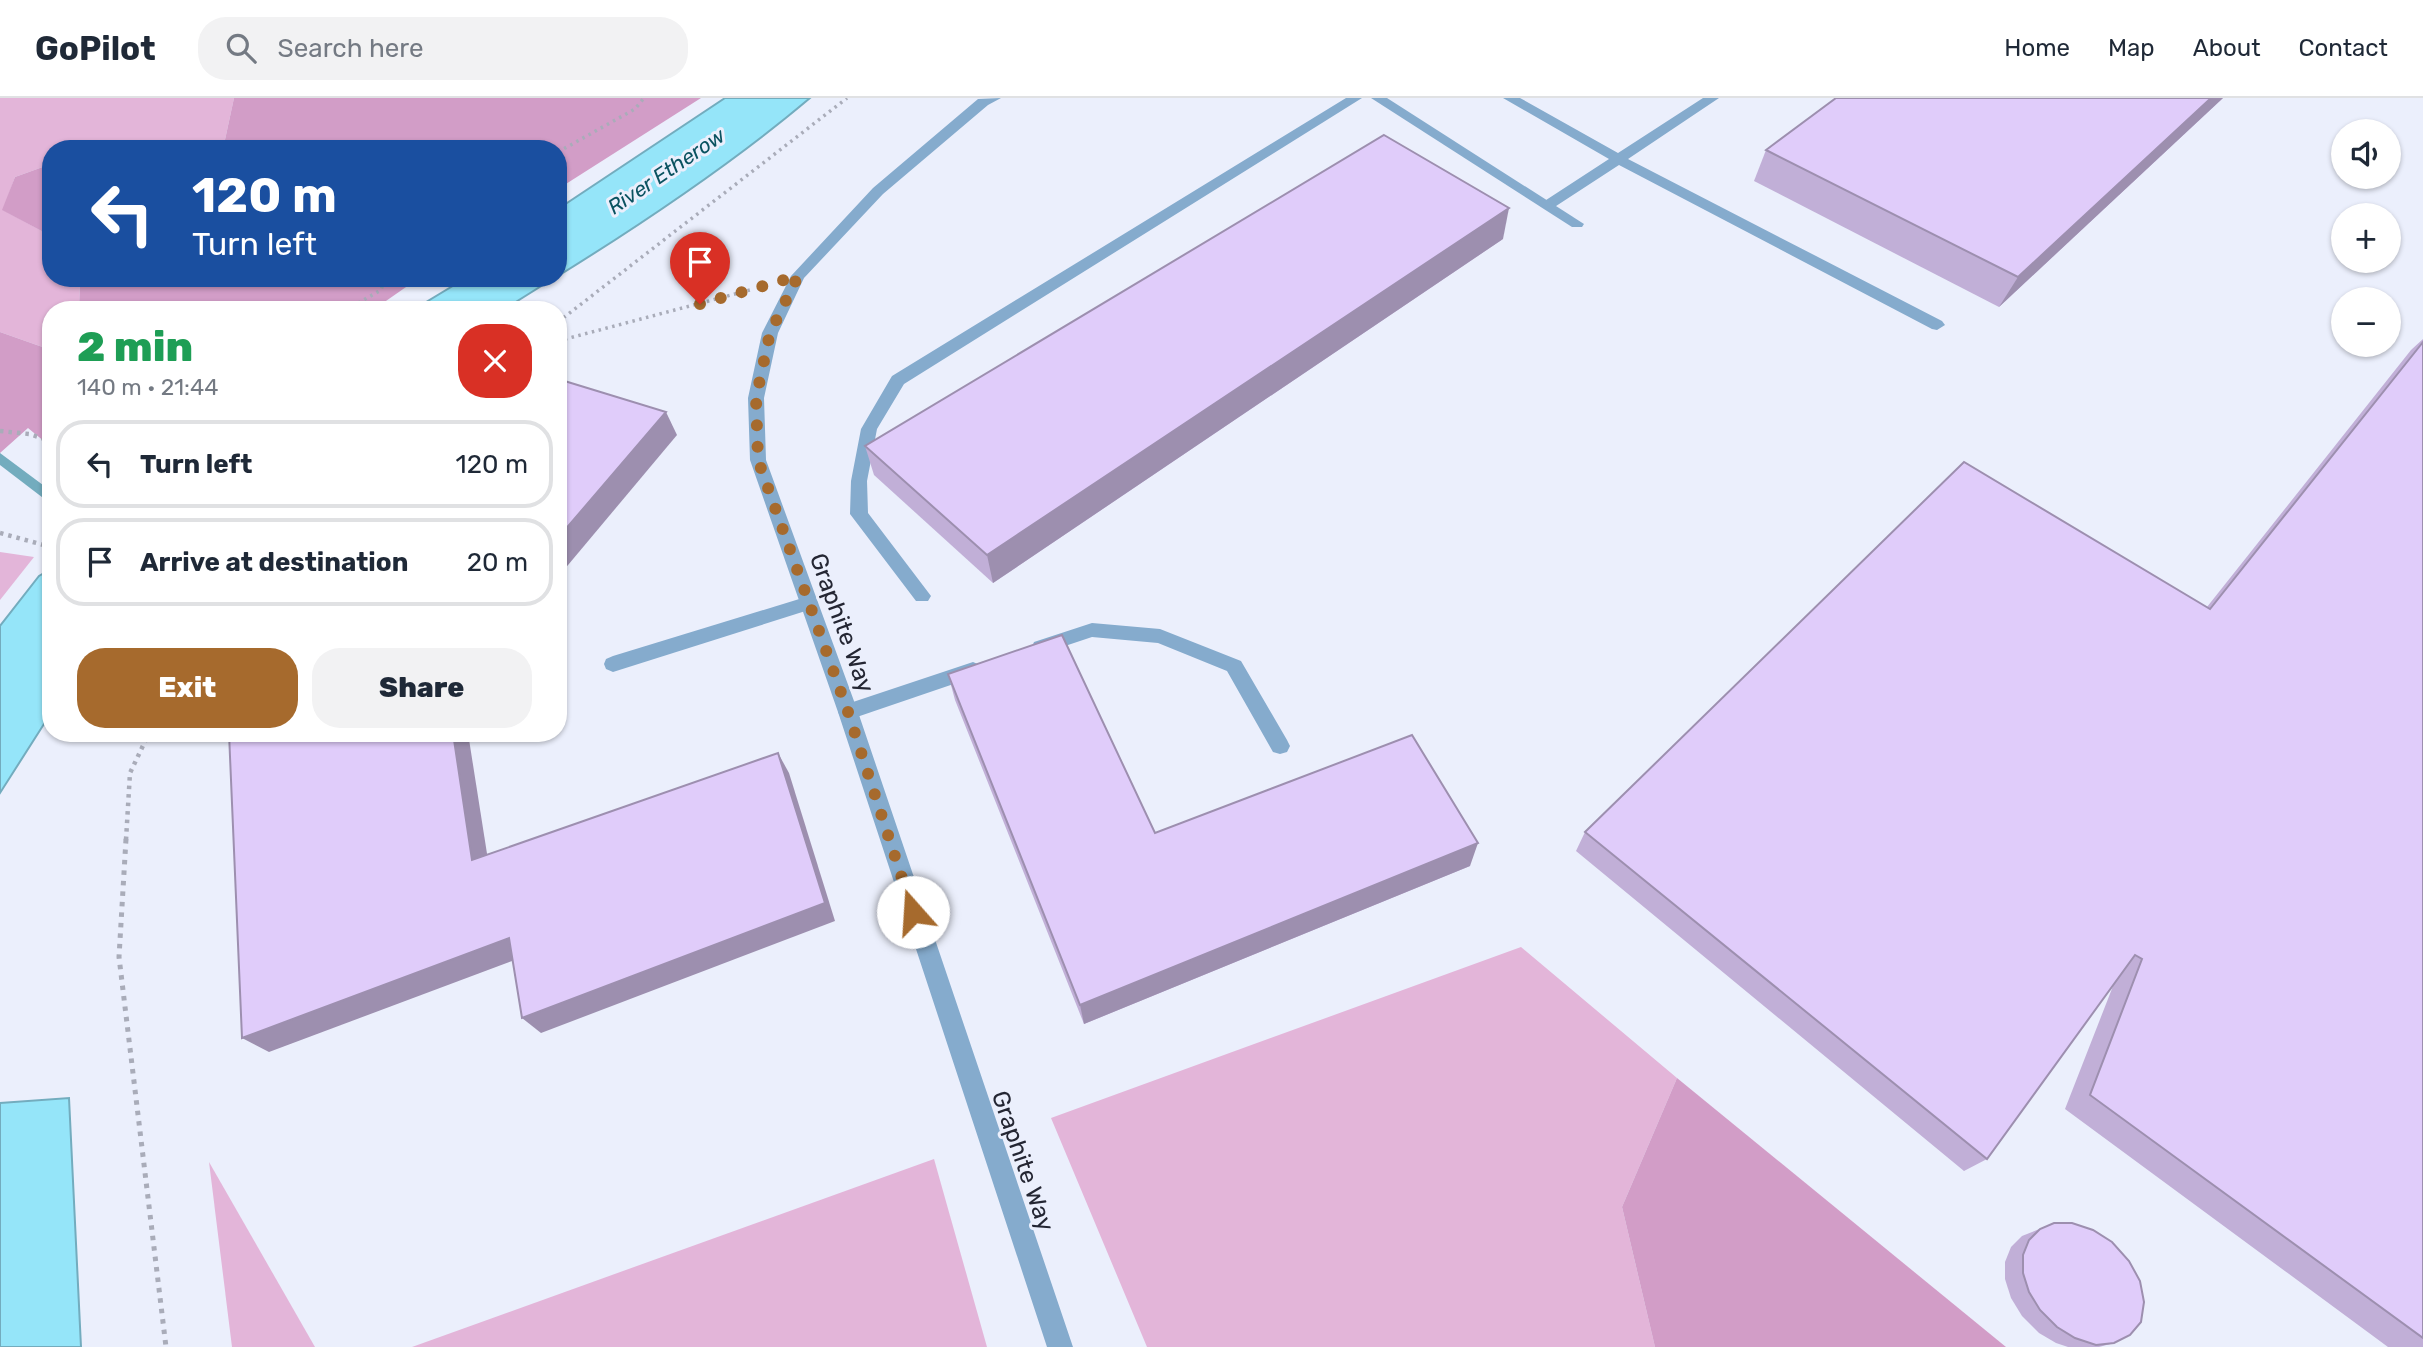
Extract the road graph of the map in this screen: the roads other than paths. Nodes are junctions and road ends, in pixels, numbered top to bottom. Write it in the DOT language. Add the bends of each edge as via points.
graph roads {
  1 [pos="1355,98"];
  2 [pos="1378,98"];
  3 [pos="1510,98"];
  4 [pos="1713,98"];
  5 [pos="987,99"];
  6 [pos="1620,160"];
  7 [pos="1548,205"];
  8 [pos="1577,224"];
  9 [pos="1937,325"];
  10 [pos="922,596"];
  11 [pos="809,603"];
  12 [pos="1028,652"];
  13 [pos="613,664"];
  14 [pos="989,665"];
  15 [pos="848,712"];
  16 [pos="1280,746"];
  17 [pos="1060,1347"];
  1 -- 10 [label="lane" via="898,380 869,429 859,481 859,514"];
  2 -- 7 [label="street"];
  3 -- 6 [label="street"];
  4 -- 6 [label="street"];
  5 -- 11 [label="street, Graphite Way" via="878,191 798,276 770,333 756,398 758,460"];
  6 -- 7 [label="street"];
  6 -- 9 [label="street"];
  7 -- 8 [label="street"];
  11 -- 13 [label="street"];
  11 -- 15 [label="street, Graphite Way"];
  12 -- 16 [label="street" via="1093,630 1160,636 1234,666"];
  14 -- 15 [label="street"];
  15 -- 17 [label="street, Graphite Way"];
}
